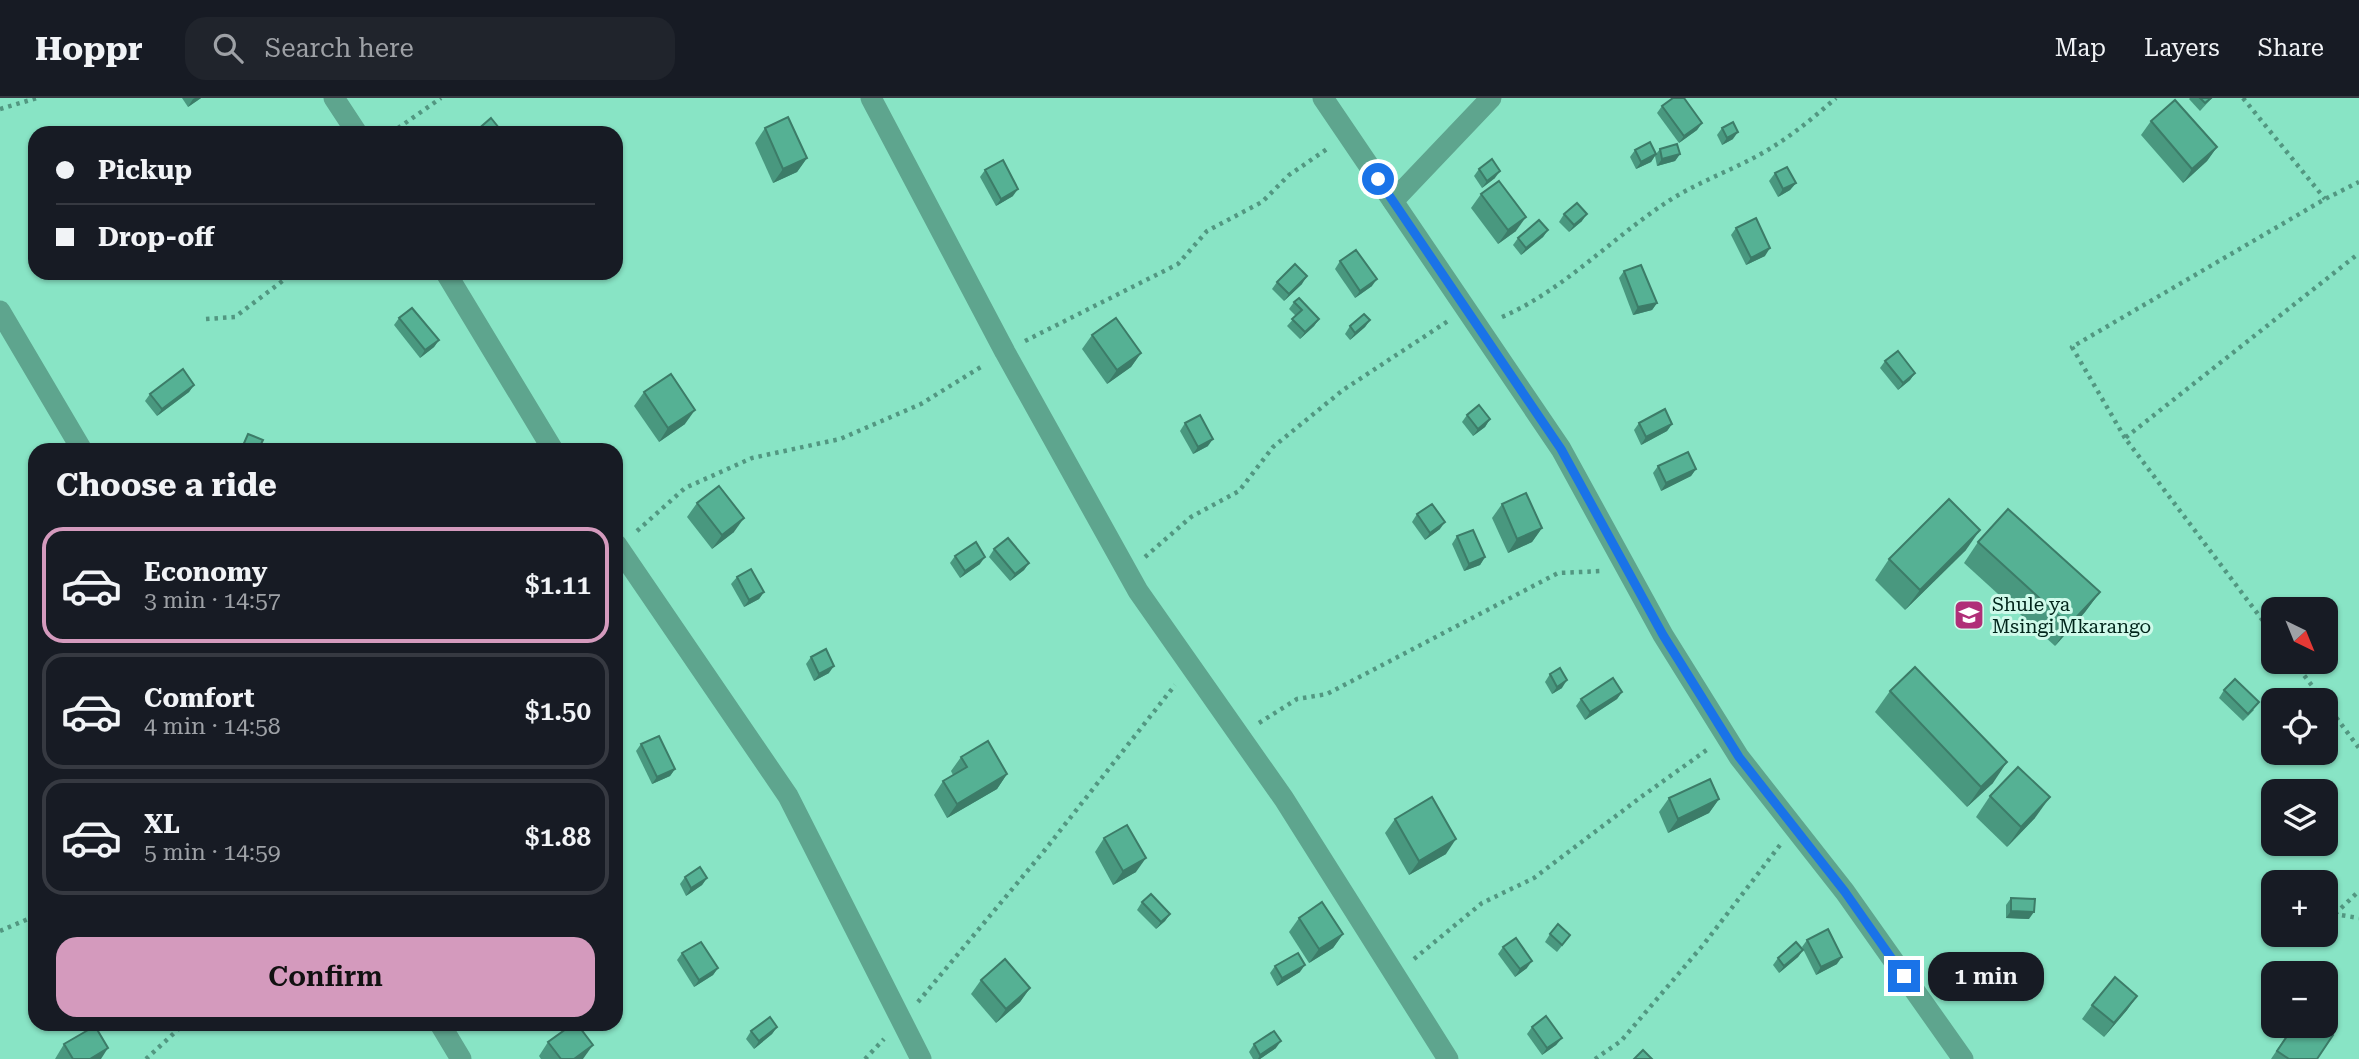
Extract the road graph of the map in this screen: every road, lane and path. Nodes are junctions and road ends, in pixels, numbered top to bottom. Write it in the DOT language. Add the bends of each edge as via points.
graph roads {
  1 [pos="37,98"];
  2 [pos="334,98"];
  3 [pos="441,98"];
  4 [pos="871,98"];
  5 [pos="1323,98"];
  6 [pos="1491,98"];
  7 [pos="1836,98"];
  8 [pos="2243,98"];
  9 [pos="0,108"];
  10 [pos="352,126"];
  11 [pos="401,126"];
  12 [pos="2359,182"];
  13 [pos="2325,199"];
  14 [pos="1393,201"];
  15 [pos="2359,255"];
  16 [pos="284,280"];
  17 [pos="450,280"];
  18 [pos="1466,309"];
  19 [pos="0,311"];
  20 [pos="206,319"];
  21 [pos="1479,327"];
  22 [pos="2125,438"];
  23 [pos="78,443"];
  24 [pos="549,443"];
  25 [pos="623,554"];
  26 [pos="1627,569"];
  27 [pos="1128,572"];
  28 [pos="2261,618"];
  29 [pos="1191,666"];
  30 [pos="2338,720"];
  31 [pos="1240,735"];
  32 [pos="1726,737"];
  33 [pos="2359,748"];
  34 [pos="1794,827"];
  35 [pos="2359,891"];
  36 [pos="2338,911"];
  37 [pos="2338,915"];
  38 [pos="2359,918"];
  39 [pos="28,919"];
  40 [pos="0,931"];
  41 [pos="1394,975"];
  42 [pos="902,1021"];
  43 [pos="176,1031"];
  44 [pos="444,1031"];
  45 [pos="146,1059"];
  46 [pos="461,1059"];
  47 [pos="865,1059"];
  48 [pos="921,1059"];
  49 [pos="1448,1059"];
  50 [pos="1595,1059"];
  51 [pos="1963,1059"];
  1 -- 9 [label="path"];
  2 -- 10 [label="street"];
  3 -- 11 [label="path"];
  4 -- 27 [label="street"];
  5 -- 14 [label="street"];
  6 -- 14 [label="street"];
  7 -- 21 [label="path" via="1783,140 1665,203 1518,310"];
  8 -- 13 [label="path"];
  12 -- 13 [label="path"];
  13 -- 22 [label="path" via="2073,347"];
  14 -- 18 [label="street"];
  15 -- 22 [label="path"];
  16 -- 20 [label="path" via="235,317"];
  17 -- 24 [label="street"];
  18 -- 21 [label="street"];
  18 -- 27 [label="path" via="1343,390 1273,447 1239,491 1191,517"];
  19 -- 23 [label="street"];
  21 -- 26 [label="street" via="1561,449"];
  22 -- 28 [label="path"];
  25 -- 42 [label="street" via="788,796"];
  26 -- 31 [label="path" via="1558,573 1327,694 1297,699"];
  26 -- 32 [label="street"];
  27 -- 29 [label="street"];
  29 -- 31 [label="street"];
  29 -- 42 [label="path"];
  30 -- 33 [label="path"];
  31 -- 41 [label="street"];
  32 -- 34 [label="street"];
  32 -- 41 [label="path" via="1535,878 1482,903"];
  34 -- 50 [label="path" via="1704,944 1621,1041"];
  34 -- 51 [label="street"];
  35 -- 36 [label="path"];
  37 -- 38 [label="path"];
  39 -- 40 [label="path"];
  41 -- 49 [label="street"];
  42 -- 47 [label="path"];
  42 -- 48 [label="street"];
  43 -- 45 [label="path"];
  44 -- 46 [label="street"];
}
